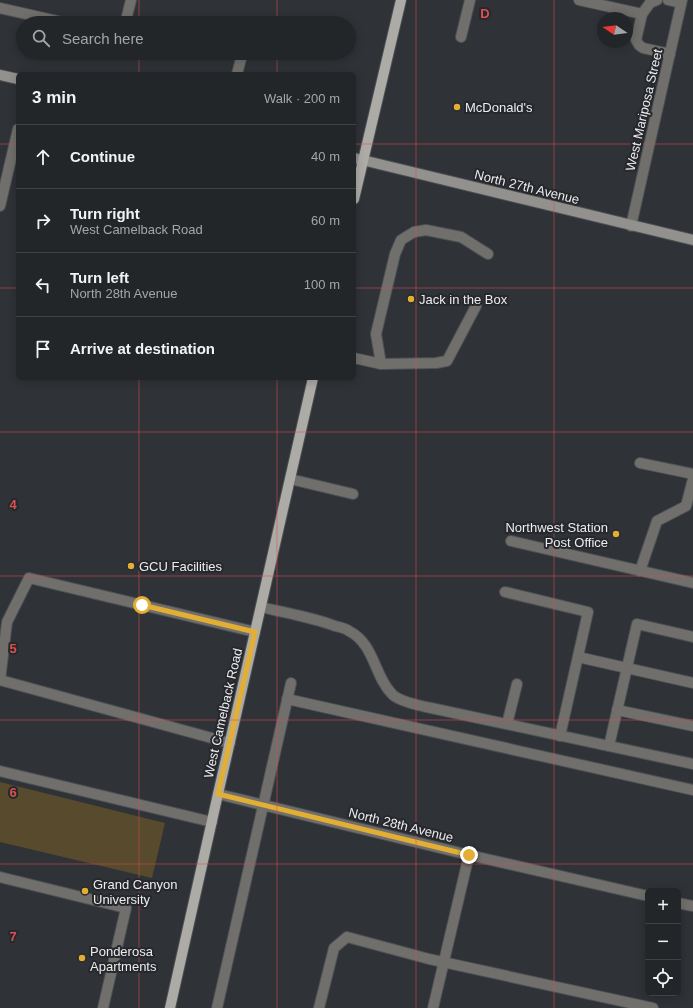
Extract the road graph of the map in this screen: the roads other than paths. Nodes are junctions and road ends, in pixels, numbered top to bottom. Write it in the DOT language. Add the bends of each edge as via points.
graph roads {
  1 [pos="131,0"];
  2 [pos="401,0"];
  3 [pos="470,0"];
  4 [pos="579,0"];
  5 [pos="654,0"];
  6 [pos="668,0"];
  7 [pos="682,1"];
  8 [pos="0,8"];
  9 [pos="642,14"];
  10 [pos="35,16"];
  11 [pos="127,16"];
  12 [pos="461,37"];
  13 [pos="670,54"];
  14 [pos="240,60"];
  15 [pos="238,72"];
  16 [pos="0,75"];
  17 [pos="16,79"];
  18 [pos="16,137"];
  19 [pos="358,159"];
  20 [pos="356,178"];
  21 [pos="1,200"];
  22 [pos="631,226"];
  23 [pos="693,240"];
  24 [pos="488,254"];
  25 [pos="476,306"];
  26 [pos="356,358"];
  27 [pos="382,364"];
  28 [pos="313,380"];
  29 [pos="640,463"];
  30 [pos="693,474"];
  31 [pos="290,479"];
  32 [pos="693,479"];
  33 [pos="353,494"];
  34 [pos="511,541"];
  35 [pos="640,571"];
  36 [pos="693,583"];
  37 [pos="505,592"];
  38 [pos="261,607"];
  39 [pos="255,632"];
  40 [pos="693,637"];
  41 [pos="578,657"];
  42 [pos="627,668"];
  43 [pos="291,683"];
  44 [pos="693,683"];
  45 [pos="517,684"];
  46 [pos="287,699"];
  47 [pos="617,710"];
  48 [pos="507,724"];
  49 [pos="693,726"];
  50 [pos="560,736"];
  51 [pos="230,743"];
  52 [pos="609,746"];
  53 [pos="693,764"];
  54 [pos="0,771"];
  55 [pos="693,790"];
  56 [pos="218,794"];
  57 [pos="263,805"];
  58 [pos="212,822"];
  59 [pos="469,855"];
  60 [pos="0,877"];
  61 [pos="645,895"];
  62 [pos="681,904"];
  63 [pos="693,906"];
  64 [pos="444,962"];
  65 [pos="103,1008"];
  66 [pos="170,1008"];
  67 [pos="217,1008"];
  68 [pos="319,1008"];
  69 [pos="433,1008"];
  70 [pos="653,1008"];
  1 -- 11 [label="street"];
  2 -- 19 [label="main road"];
  3 -- 12 [label="street"];
  4 -- 9 [label="street"];
  5 -- 9 [label="street"];
  6 -- 7 [label="street"];
  7 -- 13 [label="street, West Mariposa Street"];
  8 -- 10 [label="street"];
  9 -- 13 [label="street" via="636,40 639,45"];
  13 -- 22 [label="street, West Mariposa Street"];
  14 -- 15 [label="street"];
  16 -- 17 [label="main road"];
  18 -- 21 [label="street"];
  19 -- 20 [label="main road"];
  19 -- 22 [label="main road, North 27th Avenue"];
  22 -- 23 [label="main road, North 27th Avenue"];
  24 -- 27 [label="street" via="461,237 426,230 414,232 401,240 395,254 376,334"];
  25 -- 27 [label="street" via="447,361"];
  26 -- 27 [label="street"];
  28 -- 31 [label="main road, West Camelback Road"];
  29 -- 30 [label="street"];
  31 -- 33 [label="street"];
  31 -- 38 [label="main road, West Camelback Road"];
  32 -- 35 [label="street" via="686,506 657,521"];
  34 -- 35 [label="street"];
  35 -- 36 [label="street"];
  37 -- 41 [label="street" via="588,612"];
  38 -- 39 [label="main road, West Camelback Road"];
  38 -- 48 [label="street" via="350,631 370,653 394,696 425,707"];
  39 -- 51 [label="main road, West Camelback Road"];
  39 -- 51 [label="street" via="29,578 7,622 0,680"];
  40 -- 42 [label="street" via="637,624"];
  41 -- 42 [label="street"];
  41 -- 50 [label="street"];
  42 -- 44 [label="street"];
  42 -- 47 [label="street"];
  43 -- 46 [label="street"];
  45 -- 48 [label="street"];
  46 -- 55 [label="street"];
  46 -- 57 [label="street"];
  47 -- 49 [label="street"];
  47 -- 52 [label="street"];
  48 -- 50 [label="street"];
  50 -- 52 [label="street"];
  51 -- 56 [label="main road, West Camelback Road"];
  52 -- 53 [label="street"];
  54 -- 58 [label="street"];
  56 -- 57 [label="street, North 28th Avenue"];
  56 -- 58 [label="main road, West Camelback Road"];
  57 -- 59 [label="street, North 28th Avenue"];
  57 -- 67 [label="street"];
  58 -- 66 [label="main road, West Camelback Road"];
  59 -- 61 [label="street, North 28th Avenue"];
  59 -- 64 [label="street"];
  60 -- 65 [label="street" via="126,908"];
  62 -- 63 [label="street"];
  64 -- 68 [label="street" via="347,937 334,948"];
  64 -- 69 [label="street"];
  64 -- 70 [label="street"];
}
